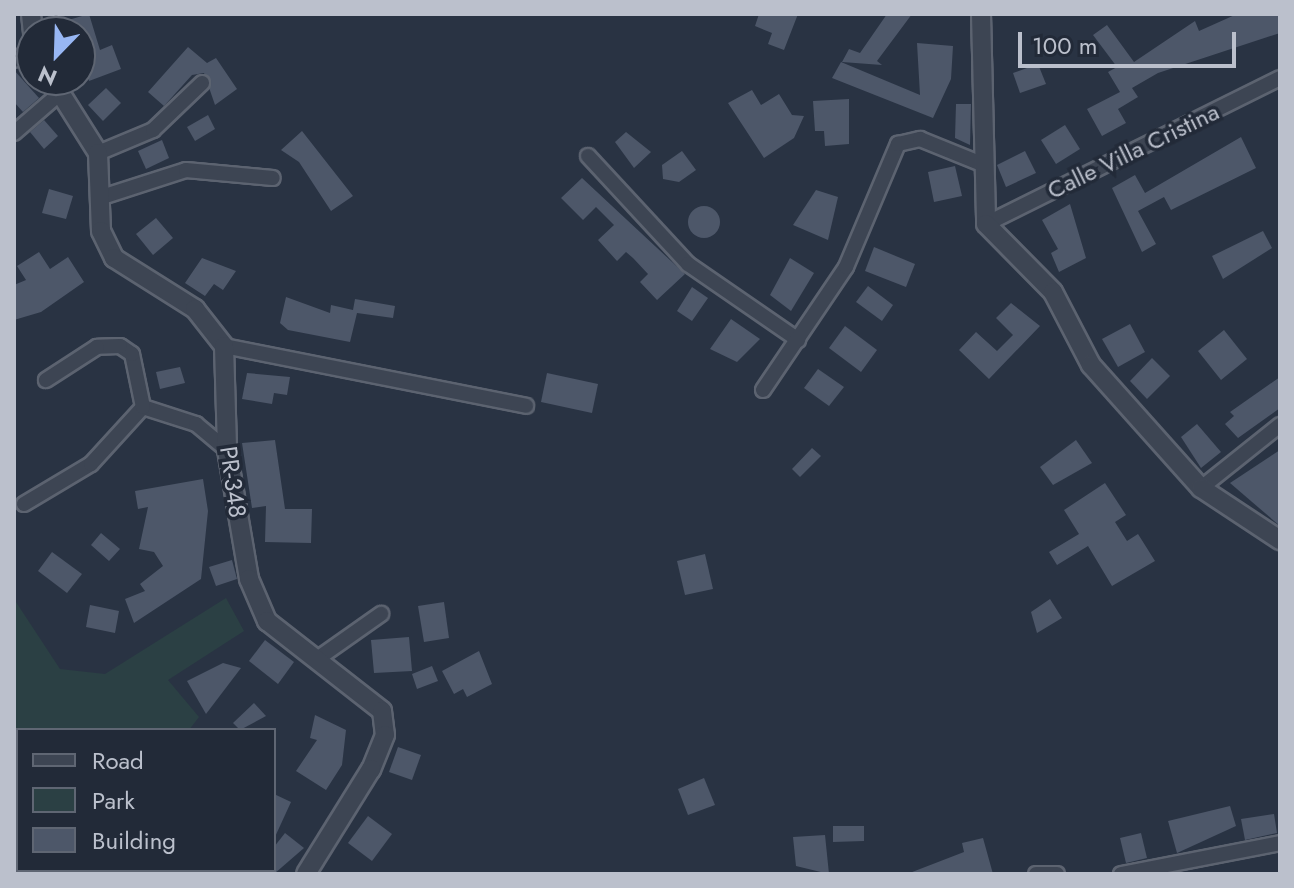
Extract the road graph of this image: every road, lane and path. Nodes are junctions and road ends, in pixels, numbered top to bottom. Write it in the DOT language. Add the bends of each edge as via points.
graph roads {
  1 [pos="981,14"];
  2 [pos="1280,78"];
  3 [pos="202,83"];
  4 [pos="47,96"];
  5 [pos="61,96"];
  6 [pos="14,133"];
  7 [pos="98,153"];
  8 [pos="588,156"];
  9 [pos="979,163"];
  10 [pos="273,178"];
  11 [pos="99,198"];
  12 [pos="986,224"];
  13 [pos="798,340"];
  14 [pos="224,346"];
  15 [pos="46,380"];
  16 [pos="763,390"];
  17 [pos="526,406"];
  18 [pos="143,407"];
  19 [pos="1280,425"];
  20 [pos="227,450"];
  21 [pos="1201,488"];
  22 [pos="24,504"];
  23 [pos="1280,540"];
  24 [pos="381,614"];
  25 [pos="320,657"];
  26 [pos="1280,843"];
  27 [pos="306,874"];
  28 [pos="1036,874"];
  29 [pos="1057,874"];
  30 [pos="1121,874"];
  1 -- 9 [label="street"];
  2 -- 12 [label="street, Calle Villa Cristina"];
  3 -- 7 [label="street" via="153,130"];
  4 -- 6 [label="street"];
  5 -- 7 [label="street"];
  7 -- 11 [label="street"];
  8 -- 13 [label="street" via="688,264"];
  9 -- 12 [label="street"];
  9 -- 13 [label="street" via="920,139 898,144 846,267"];
  10 -- 11 [label="street" via="186,170"];
  11 -- 14 [label="street" via="101,231 114,258 195,309"];
  12 -- 21 [label="street" via="1053,292 1091,365"];
  13 -- 16 [label="street"];
  14 -- 17 [label="street"];
  14 -- 20 [label="street, PR-348 / PR-348"];
  15 -- 18 [label="street" via="97,347 120,346 132,354"];
  18 -- 20 [label="street" via="196,424"];
  18 -- 22 [label="street" via="91,464"];
  19 -- 21 [label="street"];
  20 -- 25 [label="street, PR-348 / PR-348" via="249,579 267,621"];
  21 -- 23 [label="street"];
  24 -- 25 [label="street"];
  25 -- 27 [label="street, PR-348 / PR-348" via="382,711 385,735"];
  26 -- 30 [label="street"];
  28 -- 29 [label="street"];
}
